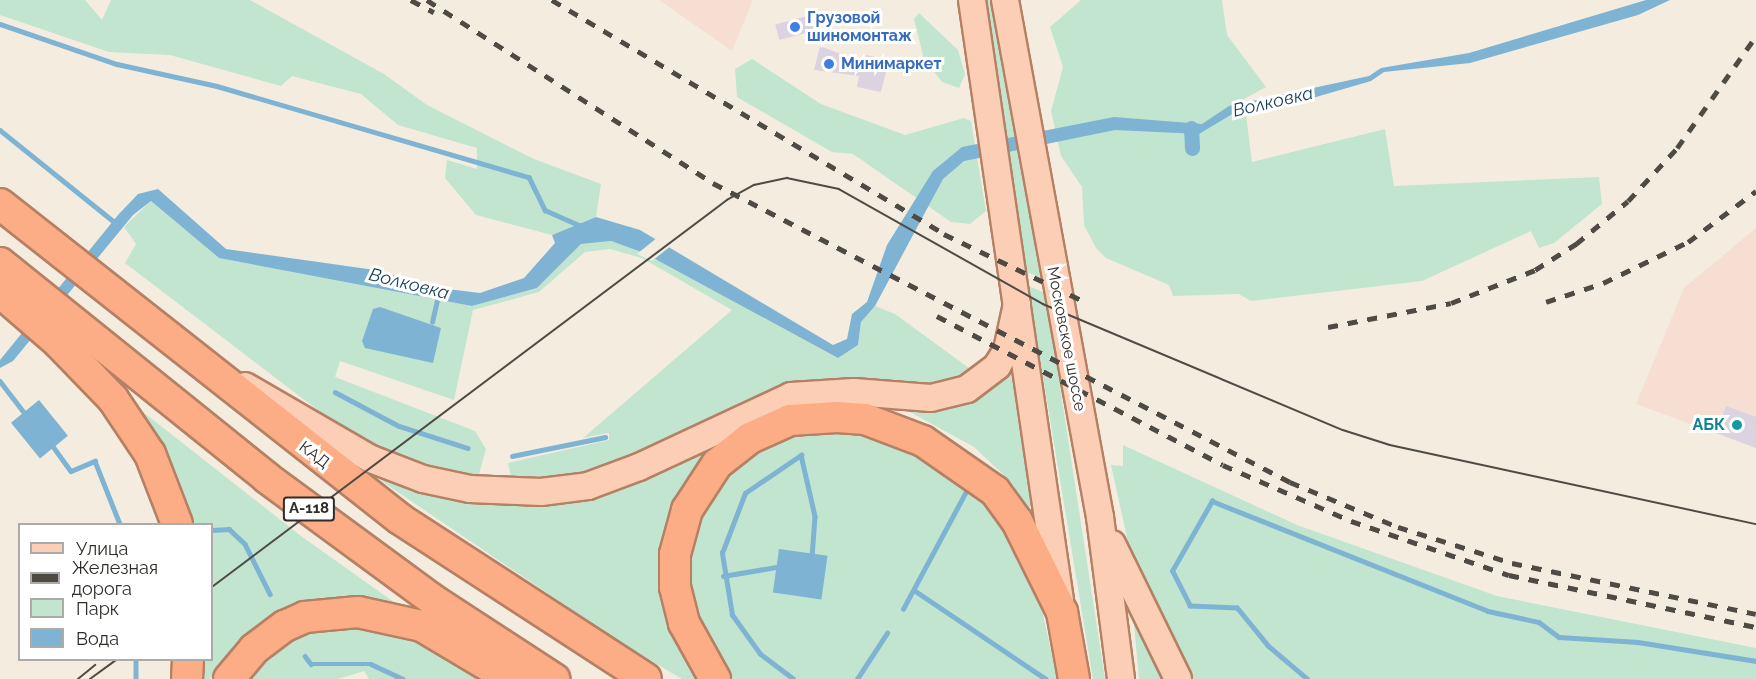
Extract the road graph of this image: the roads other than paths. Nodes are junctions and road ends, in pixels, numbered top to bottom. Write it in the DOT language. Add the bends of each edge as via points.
graph roads {
  1 [pos="972,0"];
  2 [pos="1005,0"];
  3 [pos="0,204"];
  4 [pos="8,284"];
  5 [pos="1017,304"];
  6 [pos="67,333"];
  7 [pos="196,360"];
  8 [pos="1100,516"];
  9 [pos="176,523"];
  10 [pos="1062,612"];
  11 [pos="188,661"];
  12 [pos="187,679"];
  13 [pos="229,679"];
  14 [pos="511,679"];
  15 [pos="554,679"];
  16 [pos="646,679"];
  17 [pos="715,679"];
  18 [pos="1074,679"];
  19 [pos="1121,679"];
  20 [pos="1178,679"];
  1 -- 5 [label="main road"];
  2 -- 8 [label="main road, Московское шоссе" via="1034,177"];
  3 -- 7 [label="highway, КАД / А-118"];
  4 -- 6 [label="highway"];
  5 -- 7 [label="main road" via="1007,350 997,366 967,389 931,398 854,392 791,396 757,407 639,467 588,486 541,492 470,489 423,479 371,459"];
  5 -- 10 [label="main road"];
  6 -- 9 [label="highway" via="131,424 166,488"];
  6 -- 15 [label="highway, А-118" via="306,507"];
  7 -- 16 [label="highway, КАД / А-118" via="400,519"];
  8 -- 19 [label="main road, Московское шоссе"];
  8 -- 20 [label="main road" via="1153,637"];
  10 -- 17 [label="highway" via="1017,520 995,491 963,465 922,441 865,419 790,420 750,438 717,465 680,530 675,587 684,623"];
  10 -- 18 [label="highway"];
  11 -- 12 [label="highway"];
  13 -- 14 [label="highway" via="254,649 285,626 305,617 358,612 422,626"];
}
